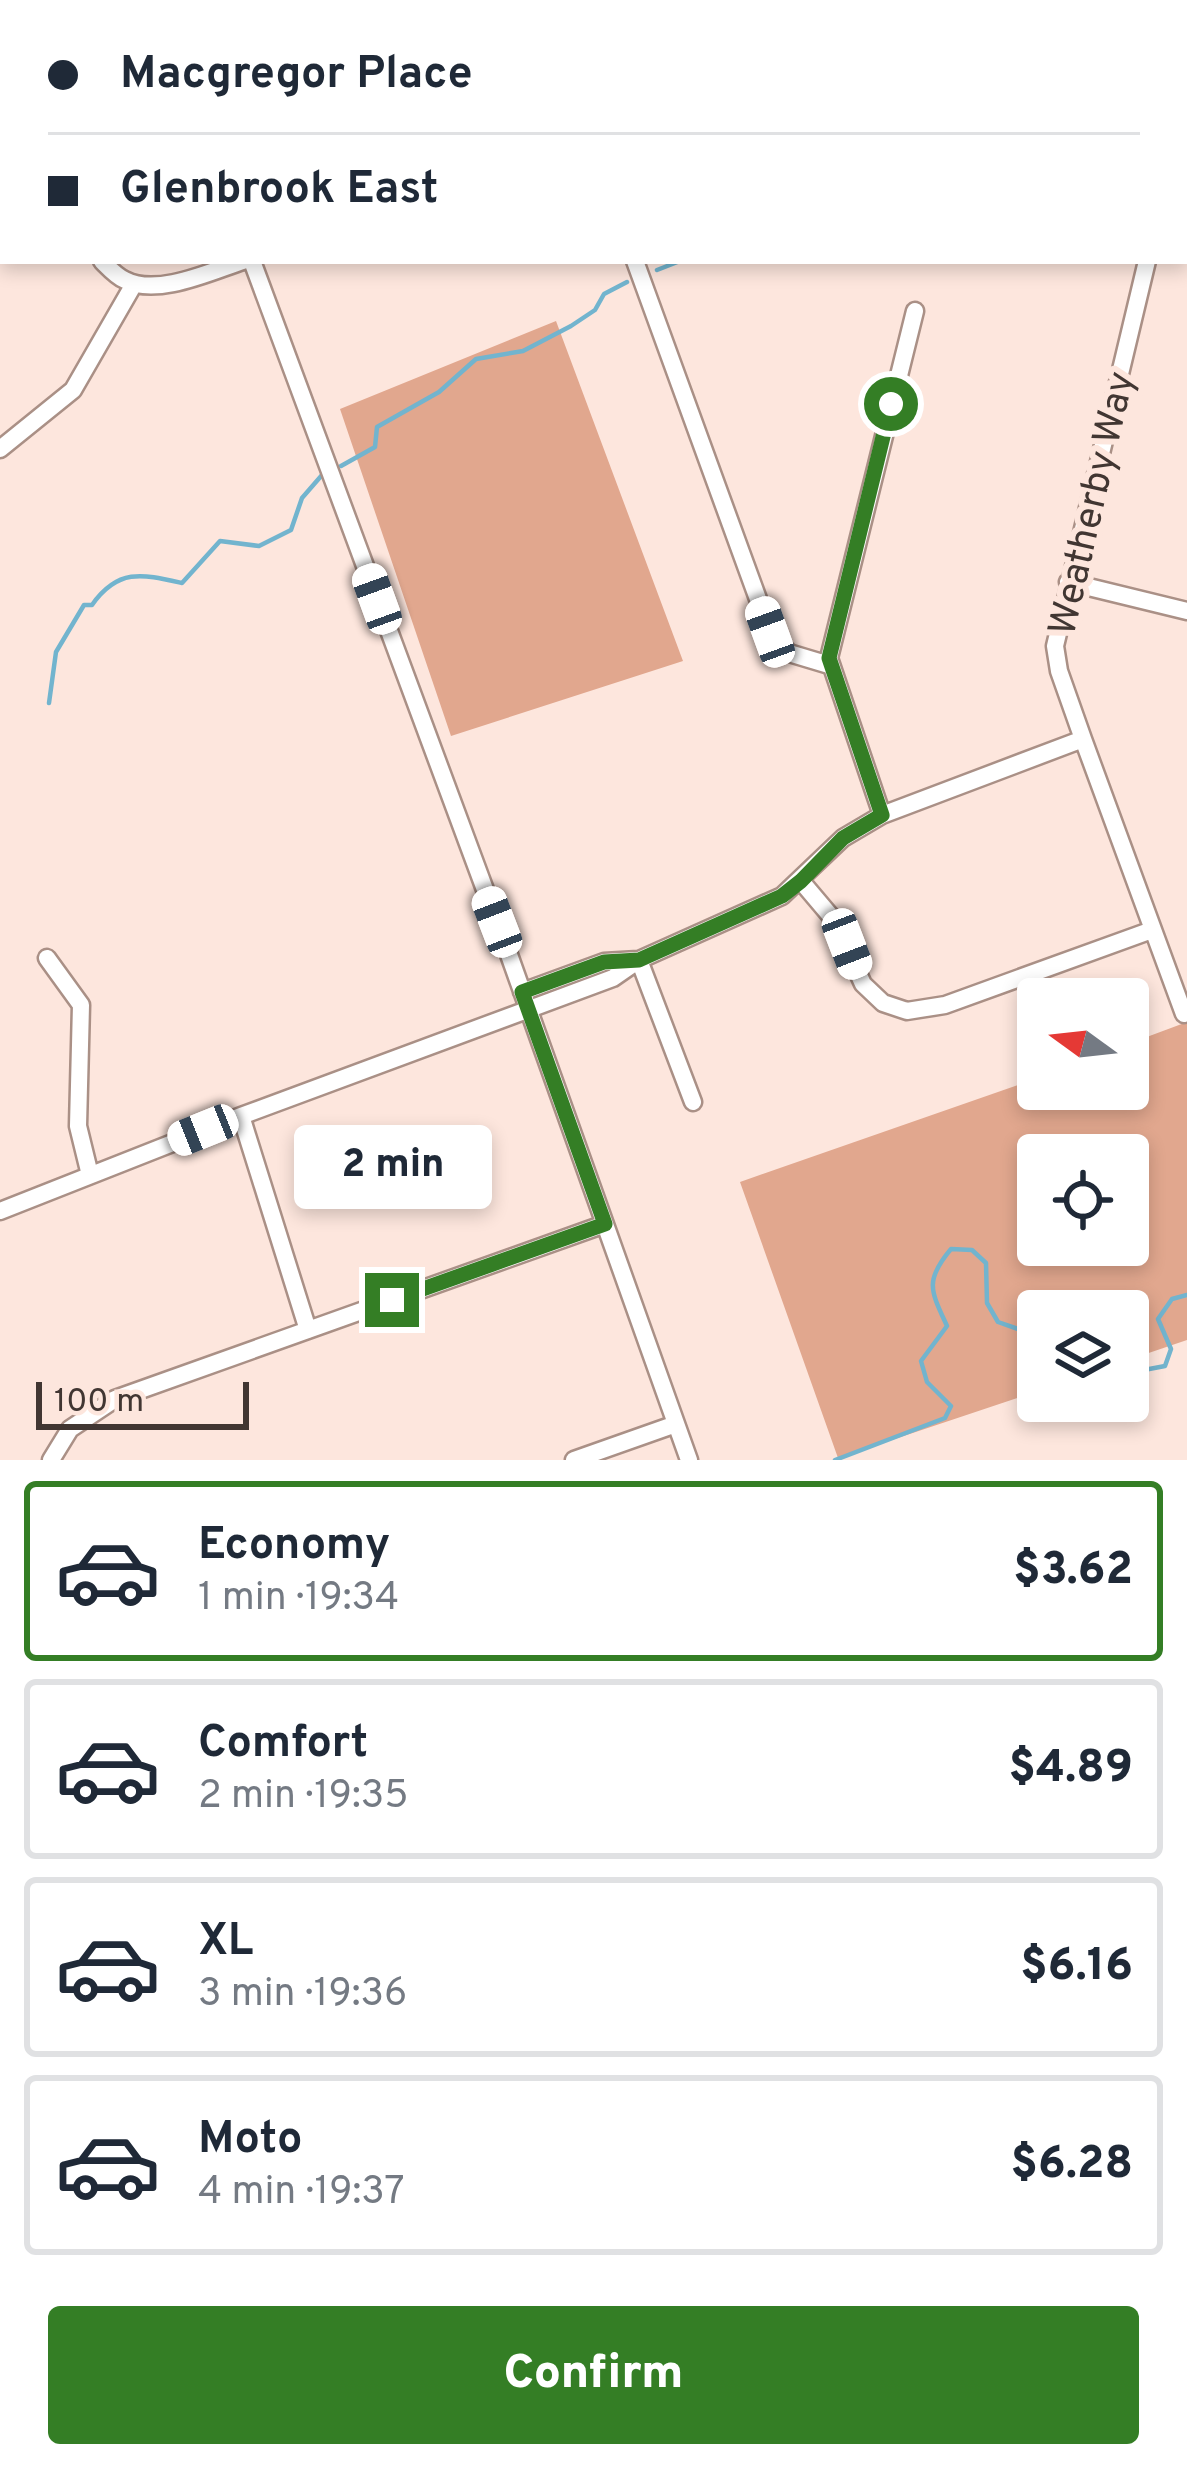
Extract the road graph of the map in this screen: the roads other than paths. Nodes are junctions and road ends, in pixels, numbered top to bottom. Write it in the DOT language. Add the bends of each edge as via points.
graph roads {
  1 [pos="106,264"];
  2 [pos="237,264"];
  3 [pos="249,264"];
  4 [pos="636,264"];
  5 [pos="1147,264"];
  6 [pos="134,284"];
  7 [pos="914,311"];
  8 [pos="0,449"];
  9 [pos="1068,582"];
  10 [pos="1187,611"];
  11 [pos="829,665"];
  12 [pos="1083,740"];
  13 [pos="882,815"];
  14 [pos="801,881"];
  15 [pos="1152,930"];
  16 [pos="47,958"];
  17 [pos="639,960"];
  18 [pos="522,992"];
  19 [pos="529,1011"];
  20 [pos="1184,1014"];
  21 [pos="693,1102"];
  22 [pos="241,1116"];
  23 [pos="90,1175"];
  24 [pos="0,1211"];
  25 [pos="605,1224"];
  26 [pos="308,1330"];
  27 [pos="676,1424"];
  28 [pos="51,1460"];
  29 [pos="574,1460"];
  30 [pos="688,1460"];
  1 -- 6 [label="street"];
  2 -- 6 [label="street"];
  3 -- 18 [label="street"];
  4 -- 11 [label="street" via="770,632 790,652"];
  5 -- 9 [label="street, Weatherby Way"];
  6 -- 8 [label="street" via="73,389"];
  7 -- 11 [label="street"];
  9 -- 10 [label="street"];
  9 -- 12 [label="street, Weatherby Way" via="1055,646"];
  11 -- 13 [label="street"];
  12 -- 13 [label="street"];
  12 -- 15 [label="street, Weatherby Way"];
  13 -- 14 [label="street" via="843,838"];
  14 -- 15 [label="street" via="834,920 863,984 907,1011 945,1005"];
  14 -- 17 [label="street"];
  15 -- 20 [label="street, Weatherby Way"];
  16 -- 23 [label="street" via="81,1005 78,1126"];
  17 -- 18 [label="street" via="604,962"];
  17 -- 19 [label="street"];
  17 -- 21 [label="street"];
  18 -- 19 [label="street"];
  19 -- 22 [label="street"];
  19 -- 25 [label="street"];
  22 -- 23 [label="street"];
  22 -- 26 [label="street"];
  23 -- 24 [label="street"];
  25 -- 26 [label="street"];
  25 -- 27 [label="street"];
  26 -- 28 [label="street" via="100,1406 70,1430"];
  27 -- 29 [label="street"];
  27 -- 30 [label="street"];
}
